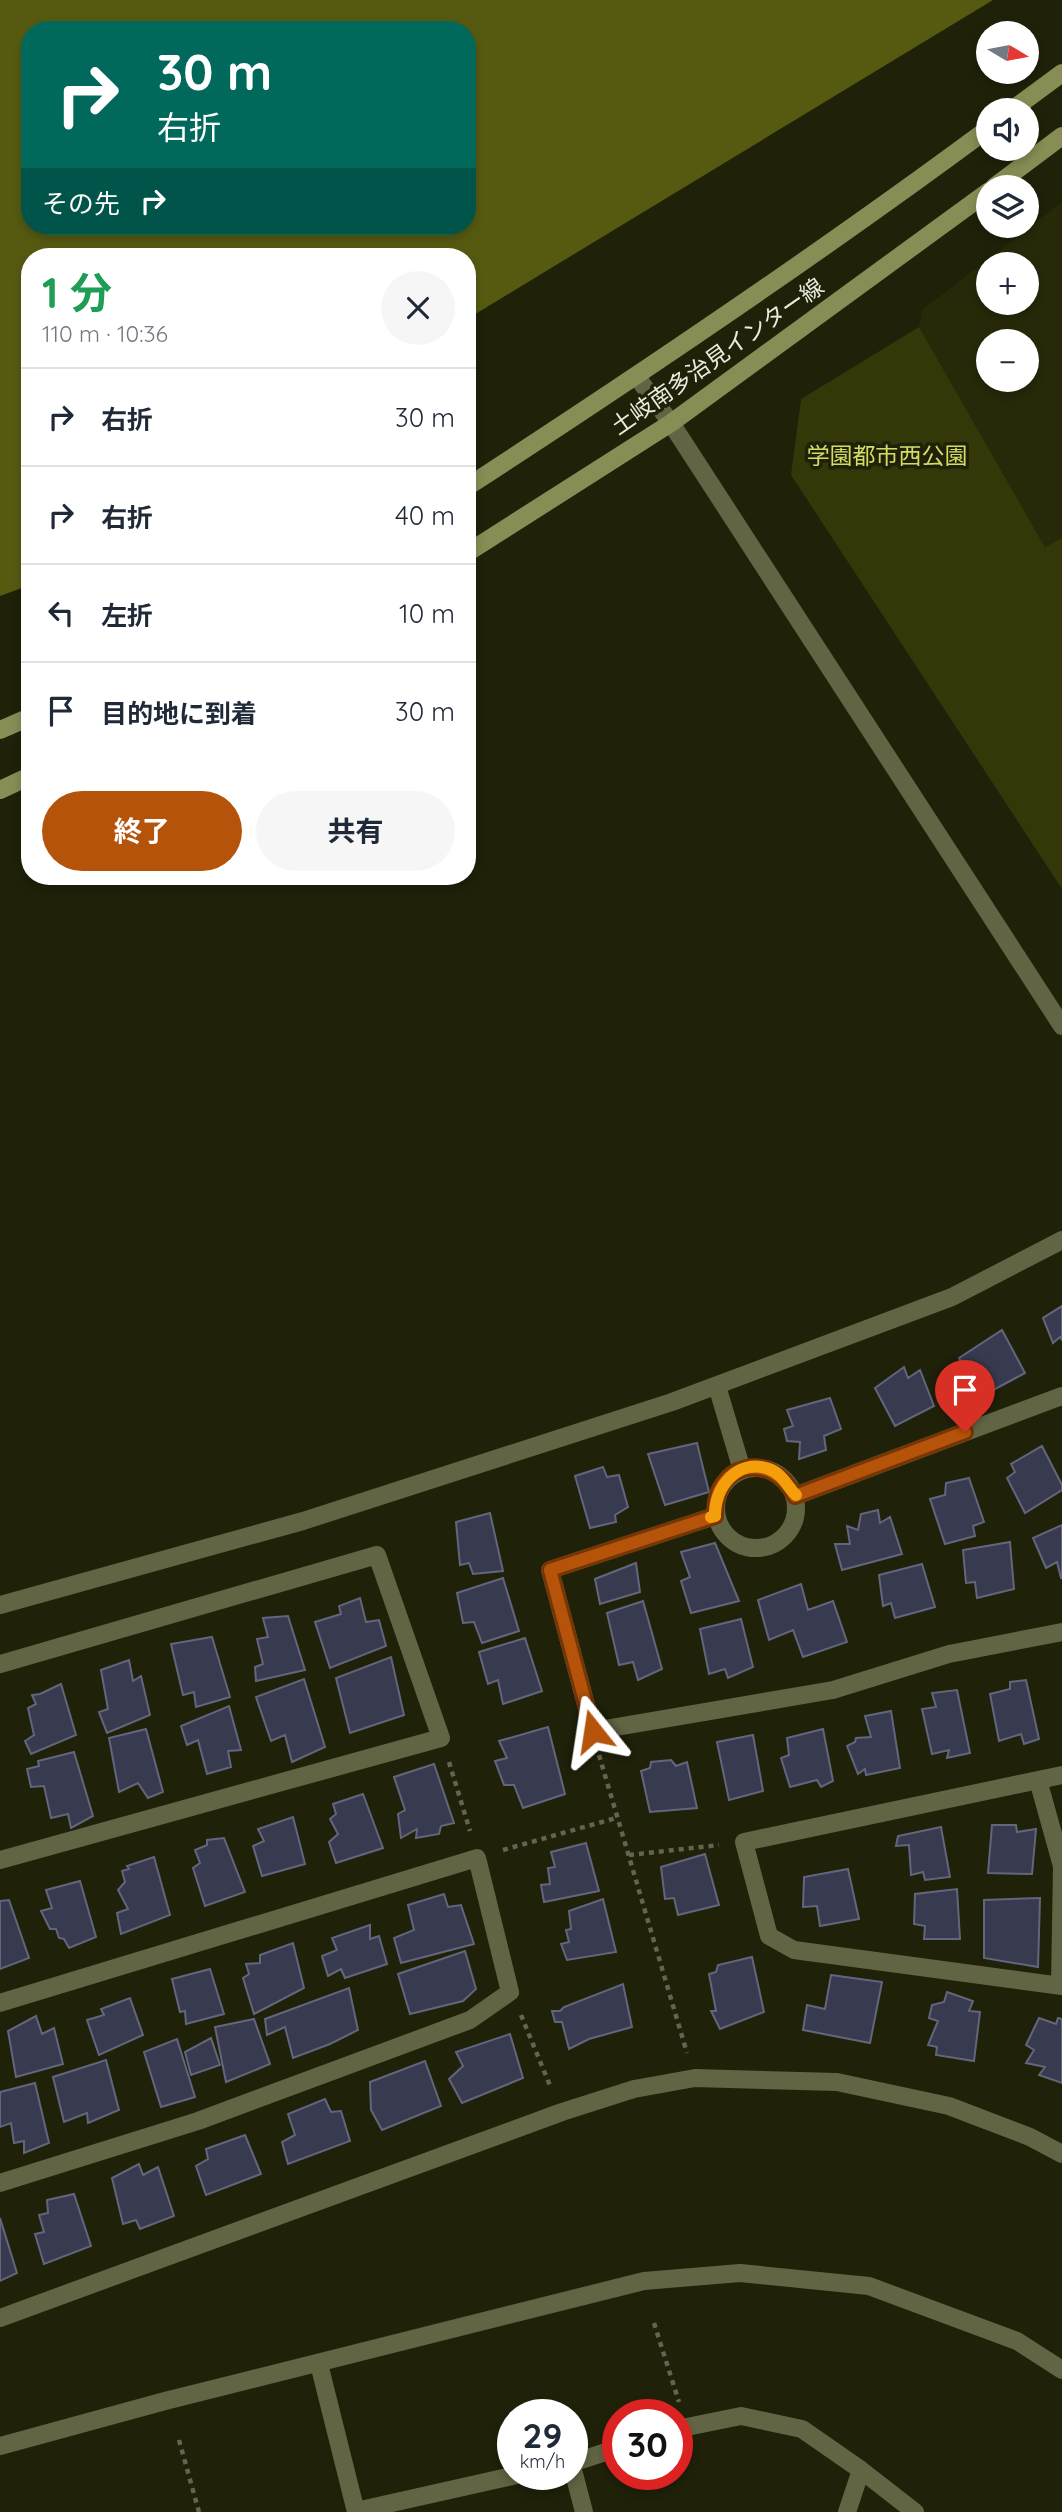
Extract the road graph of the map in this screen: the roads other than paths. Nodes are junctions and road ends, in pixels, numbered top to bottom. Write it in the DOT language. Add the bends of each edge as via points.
graph roads {
  1 [pos="1062,73"];
  2 [pos="1028,98"];
  3 [pos="1062,136"];
  4 [pos="976,138"];
  5 [pos="1010,175"];
  6 [pos="976,200"];
  7 [pos="637,377"];
  8 [pos="671,423"];
  9 [pos="476,481"];
  10 [pos="476,547"];
  11 [pos="21,721"];
  12 [pos="0,730"];
  13 [pos="21,780"];
  14 [pos="0,790"];
  15 [pos="1062,1026"];
  16 [pos="1062,1240"];
  17 [pos="717,1386"];
  18 [pos="1062,1395"];
  19 [pos="742,1470"];
  20 [pos="795,1496"];
  21 [pos="715,1516"];
  22 [pos="0,1605"];
  23 [pos="1062,1632"];
  24 [pos="0,1664"];
  25 [pos="1062,1775"];
  26 [pos="1038,1780"];
  27 [pos="0,1860"];
  28 [pos="1061,1985"];
  29 [pos="0,2003"];
  30 [pos="1062,2154"];
  31 [pos="0,2183"];
  32 [pos="0,2318"];
  33 [pos="319,2364"];
  34 [pos="1062,2370"];
  35 [pos="693,2426"];
  36 [pos="0,2446"];
  37 [pos="861,2470"];
  38 [pos="497,2479"];
  39 [pos="578,2490"];
  40 [pos="356,2511"];
  41 [pos="584,2512"];
  42 [pos="847,2512"];
  43 [pos="915,2512"];
  1 -- 2 [label="main road"];
  3 -- 5 [label="main road"];
  4 -- 7 [label="main road, 土岐南多治見インター線"];
  6 -- 8 [label="main road, 土岐南多治見インター線"];
  7 -- 8 [label="street"];
  7 -- 9 [label="main road, 土岐南多治見インター線"];
  8 -- 10 [label="main road, 土岐南多治見インター線"];
  8 -- 15 [label="street"];
  11 -- 12 [label="main road"];
  13 -- 14 [label="main road"];
  16 -- 17 [label="street" via="952,1297"];
  17 -- 19 [label="street"];
  17 -- 22 [label="street" via="303,1521"];
  18 -- 20 [label="street"];
  19 -- 20 [label="street" via="768,1469 780,1475"];
  19 -- 21 [label="street" via="724,1483"];
  20 -- 21 [label="street" via="794,1522 788,1534 766,1548 752,1549 728,1539"];
  21 -- 23 [label="street" via="550,1570 593,1731 833,1690 949,1654"];
  24 -- 27 [label="street" via="377,1555 441,1738"];
  25 -- 26 [label="street"];
  26 -- 28 [label="street" via="1062,1866"];
  26 -- 28 [label="street" via="744,1842 769,1936 794,1950"];
  29 -- 31 [label="street" via="477,1857 510,1992 470,2020 198,2121"];
  30 -- 32 [label="street" via="949,2106 838,2082 695,2078 634,2089 562,2112"];
  33 -- 34 [label="street" via="644,2281 740,2273 869,2286 1017,2341"];
  33 -- 36 [label="street"];
  33 -- 40 [label="street"];
  35 -- 37 [label="street" via="741,2416 802,2428"];
  37 -- 42 [label="street"];
  37 -- 43 [label="street"];
  38 -- 40 [label="street"];
  39 -- 41 [label="street"];
}
